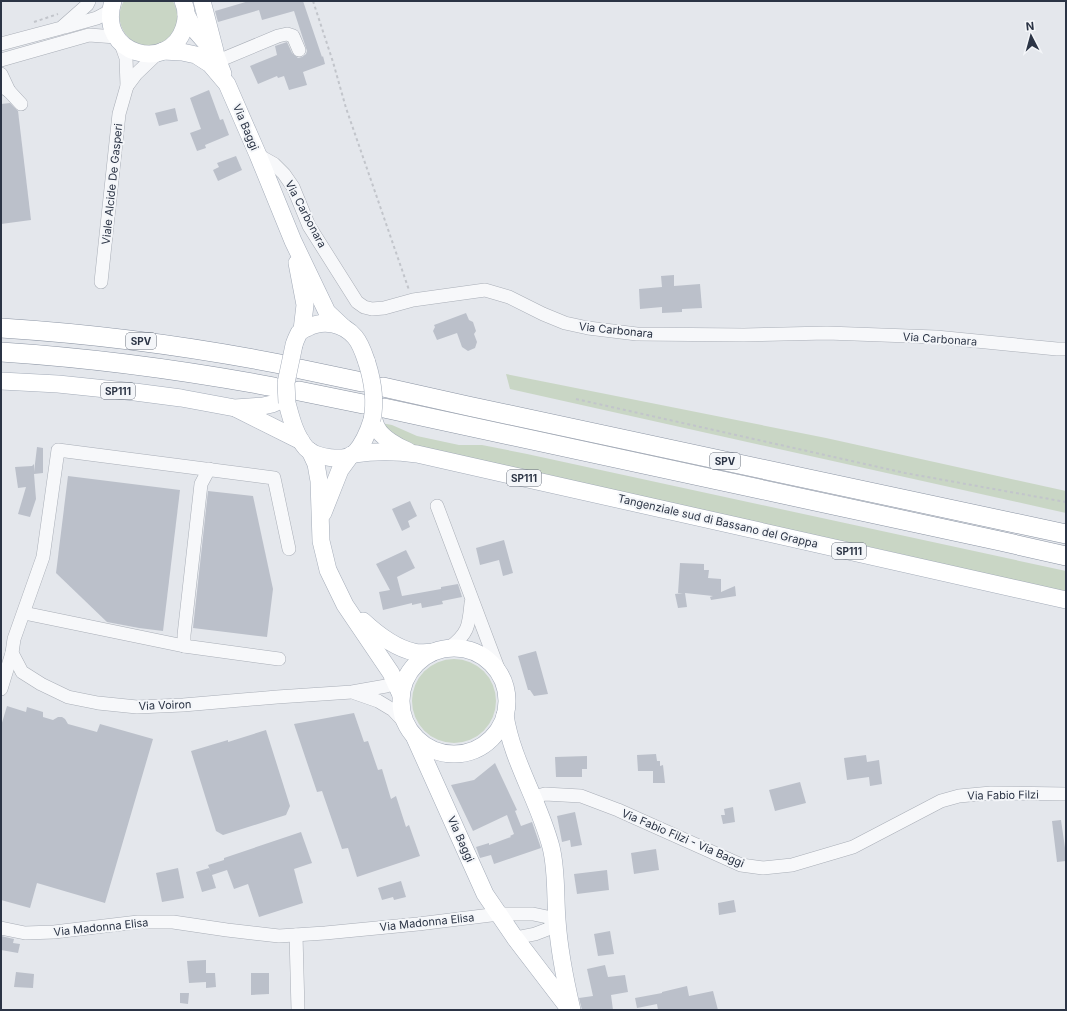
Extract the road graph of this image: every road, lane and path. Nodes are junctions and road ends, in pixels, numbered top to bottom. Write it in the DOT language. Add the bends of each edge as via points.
graph roads {
  1 [pos="89,1"];
  2 [pos="202,1"];
  3 [pos="313,1"];
  4 [pos="112,6"];
  5 [pos="185,7"];
  6 [pos="59,14"];
  7 [pos="33,22"];
  8 [pos="61,28"];
  9 [pos="118,40"];
  10 [pos="1,44"];
  11 [pos="299,50"];
  12 [pos="161,52"];
  13 [pos="217,57"];
  14 [pos="1,60"];
  15 [pos="1,74"];
  16 [pos="227,84"];
  17 [pos="127,86"];
  18 [pos="5,88"];
  19 [pos="21,104"];
  20 [pos="258,155"];
  21 [pos="293,241"];
  22 [pos="101,282"];
  23 [pos="413,300"];
  24 [pos="343,327"];
  25 [pos="1,328"];
  26 [pos="302,330"];
  27 [pos="1066,349"];
  28 [pos="1,352"];
  29 [pos="280,364"];
  30 [pos="300,369"];
  31 [pos="1,381"];
  32 [pos="362,382"];
  33 [pos="383,387"];
  34 [pos="285,393"];
  35 [pos="576,400"];
  36 [pos="235,408"];
  37 [pos="373,414"];
  38 [pos="306,446"];
  39 [pos="353,454"];
  40 [pos="417,454"];
  41 [pos="209,469"];
  42 [pos="1066,502"];
  43 [pos="437,506"];
  44 [pos="321,517"];
  45 [pos="1066,534"];
  46 [pos="289,549"];
  47 [pos="1066,556"];
  48 [pos="471,599"];
  49 [pos="1066,600"];
  50 [pos="345,605"];
  51 [pos="24,613"];
  52 [pos="184,646"];
  53 [pos="441,650"];
  54 [pos="12,654"];
  55 [pos="279,658"];
  56 [pos="383,660"];
  57 [pos="501,676"];
  58 [pos="401,685"];
  59 [pos="373,688"];
  60 [pos="1,689"];
  61 [pos="352,692"];
  62 [pos="505,715"];
  63 [pos="410,730"];
  64 [pos="1066,794"];
  65 [pos="534,797"];
  66 [pos="941,801"];
  67 [pos="499,914"];
  68 [pos="557,919"];
  69 [pos="1,928"];
  70 [pos="296,935"];
  71 [pos="515,938"];
  72 [pos="298,1010"];
  73 [pos="571,1010"];
  1 -- 8 [label="street"];
  2 -- 13 [label="main road, Viale Alcide De Gasperi"];
  3 -- 23 [label="path" via="334,62 346,108"];
  4 -- 8 [label="street" via="96,18"];
  4 -- 9 [label="main road, Viale Alcide De Gasperi" via="111,24"];
  5 -- 12 [label="main road, Viale Alcide De Gasperi" via="186,23 183,32 178,40"];
  5 -- 13 [label="main road, Viale Alcide De Gasperi" via="194,29"];
  6 -- 7 [label="path"];
  8 -- 10 [label="street"];
  9 -- 12 [label="main road" via="129,50 138,53"];
  9 -- 14 [label="street" via="89,35"];
  9 -- 17 [label="street, Viale Alcide De Gasperi" via="126,58"];
  11 -- 13 [label="street" via="293,36 287,34"];
  12 -- 16 [label="main road, Via Baggi" via="196,55 210,64"];
  12 -- 17 [label="street, Viale Alcide De Gasperi" via="136,74"];
  13 -- 16 [label="main road, Viale Alcide De Gasperi"];
  15 -- 18 [label="street"];
  16 -- 20 [label="main road, Via Baggi"];
  17 -- 22 [label="street, Viale Alcide De Gasperi" via="119,114"];
  18 -- 19 [label="street"];
  20 -- 21 [label="main road, Via Baggi"];
  20 -- 23 [label="street, Via Carbonara" via="274,164 293,187 309,226 357,302 372,309"];
  21 -- 24 [label="main road, Via Baggi" via="327,312"];
  21 -- 26 [label="main road, Via Baggi" via="305,305"];
  23 -- 27 [label="street, Via Carbonara" via="485,290 509,297 565,323 637,334 744,336 827,333 936,337"];
  24 -- 26 [label="main road" via="329,322 311,325"];
  24 -- 37 [label="main road, bridge" via="355,338 367,363 372,378"];
  25 -- 29 [label="highway, SPV" via="55,331 164,344"];
  26 -- 34 [label="main road, bridge" via="294,345"];
  28 -- 34 [label="highway, SPV" via="153,367 215,376"];
  30 -- 32 [label="highway"];
  31 -- 36 [label="main road, Tangenziale sud di Bassano del Grappa / SP111" via="135,392"];
  33 -- 45 [label="highway, SPV"];
  34 -- 36 [label="main road, Tangenziale sud di Bassano del Grappa / SP111" via="272,404"];
  34 -- 37 [label="highway, SPV"];
  34 -- 38 [label="main road" via="293,425"];
  35 -- 42 [label="path" via="905,473"];
  36 -- 38 [label="main road, Tangenziale sud di Bassano del Grappa / SP111"];
  37 -- 39 [label="main road" via="368,435"];
  37 -- 40 [label="main road, Tangenziale sud di Bassano del Grappa / SP111" via="380,432 397,447"];
  37 -- 47 [label="highway, SPV" via="985,537"];
  38 -- 39 [label="main road, Tangenziale sud di Bassano del Grappa / SP111" via="319,456 330,458"];
  38 -- 44 [label="main road, Via Baggi" via="316,464"];
  39 -- 40 [label="main road, Tangenziale sud di Bassano del Grappa / SP111" via="397,451"];
  39 -- 44 [label="main road, Via Baggi" via="340,470"];
  40 -- 49 [label="main road, Tangenziale sud di Bassano del Grappa / SP111"];
  41 -- 46 [label="street" via="274,478"];
  41 -- 51 [label="street" via="58,450 43,557"];
  41 -- 52 [label="street" via="201,484"];
  43 -- 48 [label="street, Via Baggi"];
  44 -- 50 [label="main road, Via Baggi" via="321,541 328,570"];
  48 -- 53 [label="street, Via Baggi" via="469,624 460,640"];
  48 -- 57 [label="street, Via Baggi"];
  50 -- 53 [label="main road, Via Baggi" via="376,633 415,653"];
  50 -- 56 [label="main road, Via Baggi"];
  51 -- 52 [label="street"];
  51 -- 54 [label="street" via="14,639"];
  52 -- 55 [label="street"];
  53 -- 57 [label="main road, Via Baggi" via="464,649 479,654 492,664"];
  53 -- 58 [label="main road, Via Baggi" via="422,658"];
  54 -- 60 [label="street"];
  54 -- 61 [label="street, Via Voiron" via="22,672 41,684 68,697 98,703 137,707"];
  56 -- 58 [label="main road, Via Baggi"];
  56 -- 59 [label="street" via="383,672"];
  57 -- 62 [label="main road, Via Baggi" via="506,689"];
  58 -- 59 [label="street, Via Voiron"];
  58 -- 63 [label="main road, Via Baggi" via="401,705"];
  59 -- 61 [label="street, Via Voiron"];
  61 -- 63 [label="street, Via Voiron" via="394,710"];
  62 -- 63 [label="main road, Via Baggi" via="500,728 491,739 466,753 438,752 425,746"];
  62 -- 65 [label="main road, Via Baggi" via="512,744"];
  63 -- 67 [label="main road, Via Baggi" via="485,894"];
  64 -- 66 [label="street, Via Fabio Filzi" via="991,793 959,796"];
  65 -- 66 [label="street, Via Fabio Filzi - Via Baggi" via="545,794 581,796 741,865 763,868 792,864 853,847"];
  65 -- 68 [label="main road, Via Baggi" via="551,849"];
  67 -- 68 [label="street, Via Madonna Elisa" via="533,914"];
  67 -- 70 [label="street, Via Madonna Elisa"];
  67 -- 71 [label="main road, Via Baggi"];
  68 -- 71 [label="street" via="548,929"];
  68 -- 73 [label="main road, Via Baggi"];
  69 -- 70 [label="street, Via Madonna Elisa" via="25,933 54,932 138,922 173,922 279,936"];
  70 -- 72 [label="street"];
  71 -- 73 [label="main road, Via Baggi"];
}
